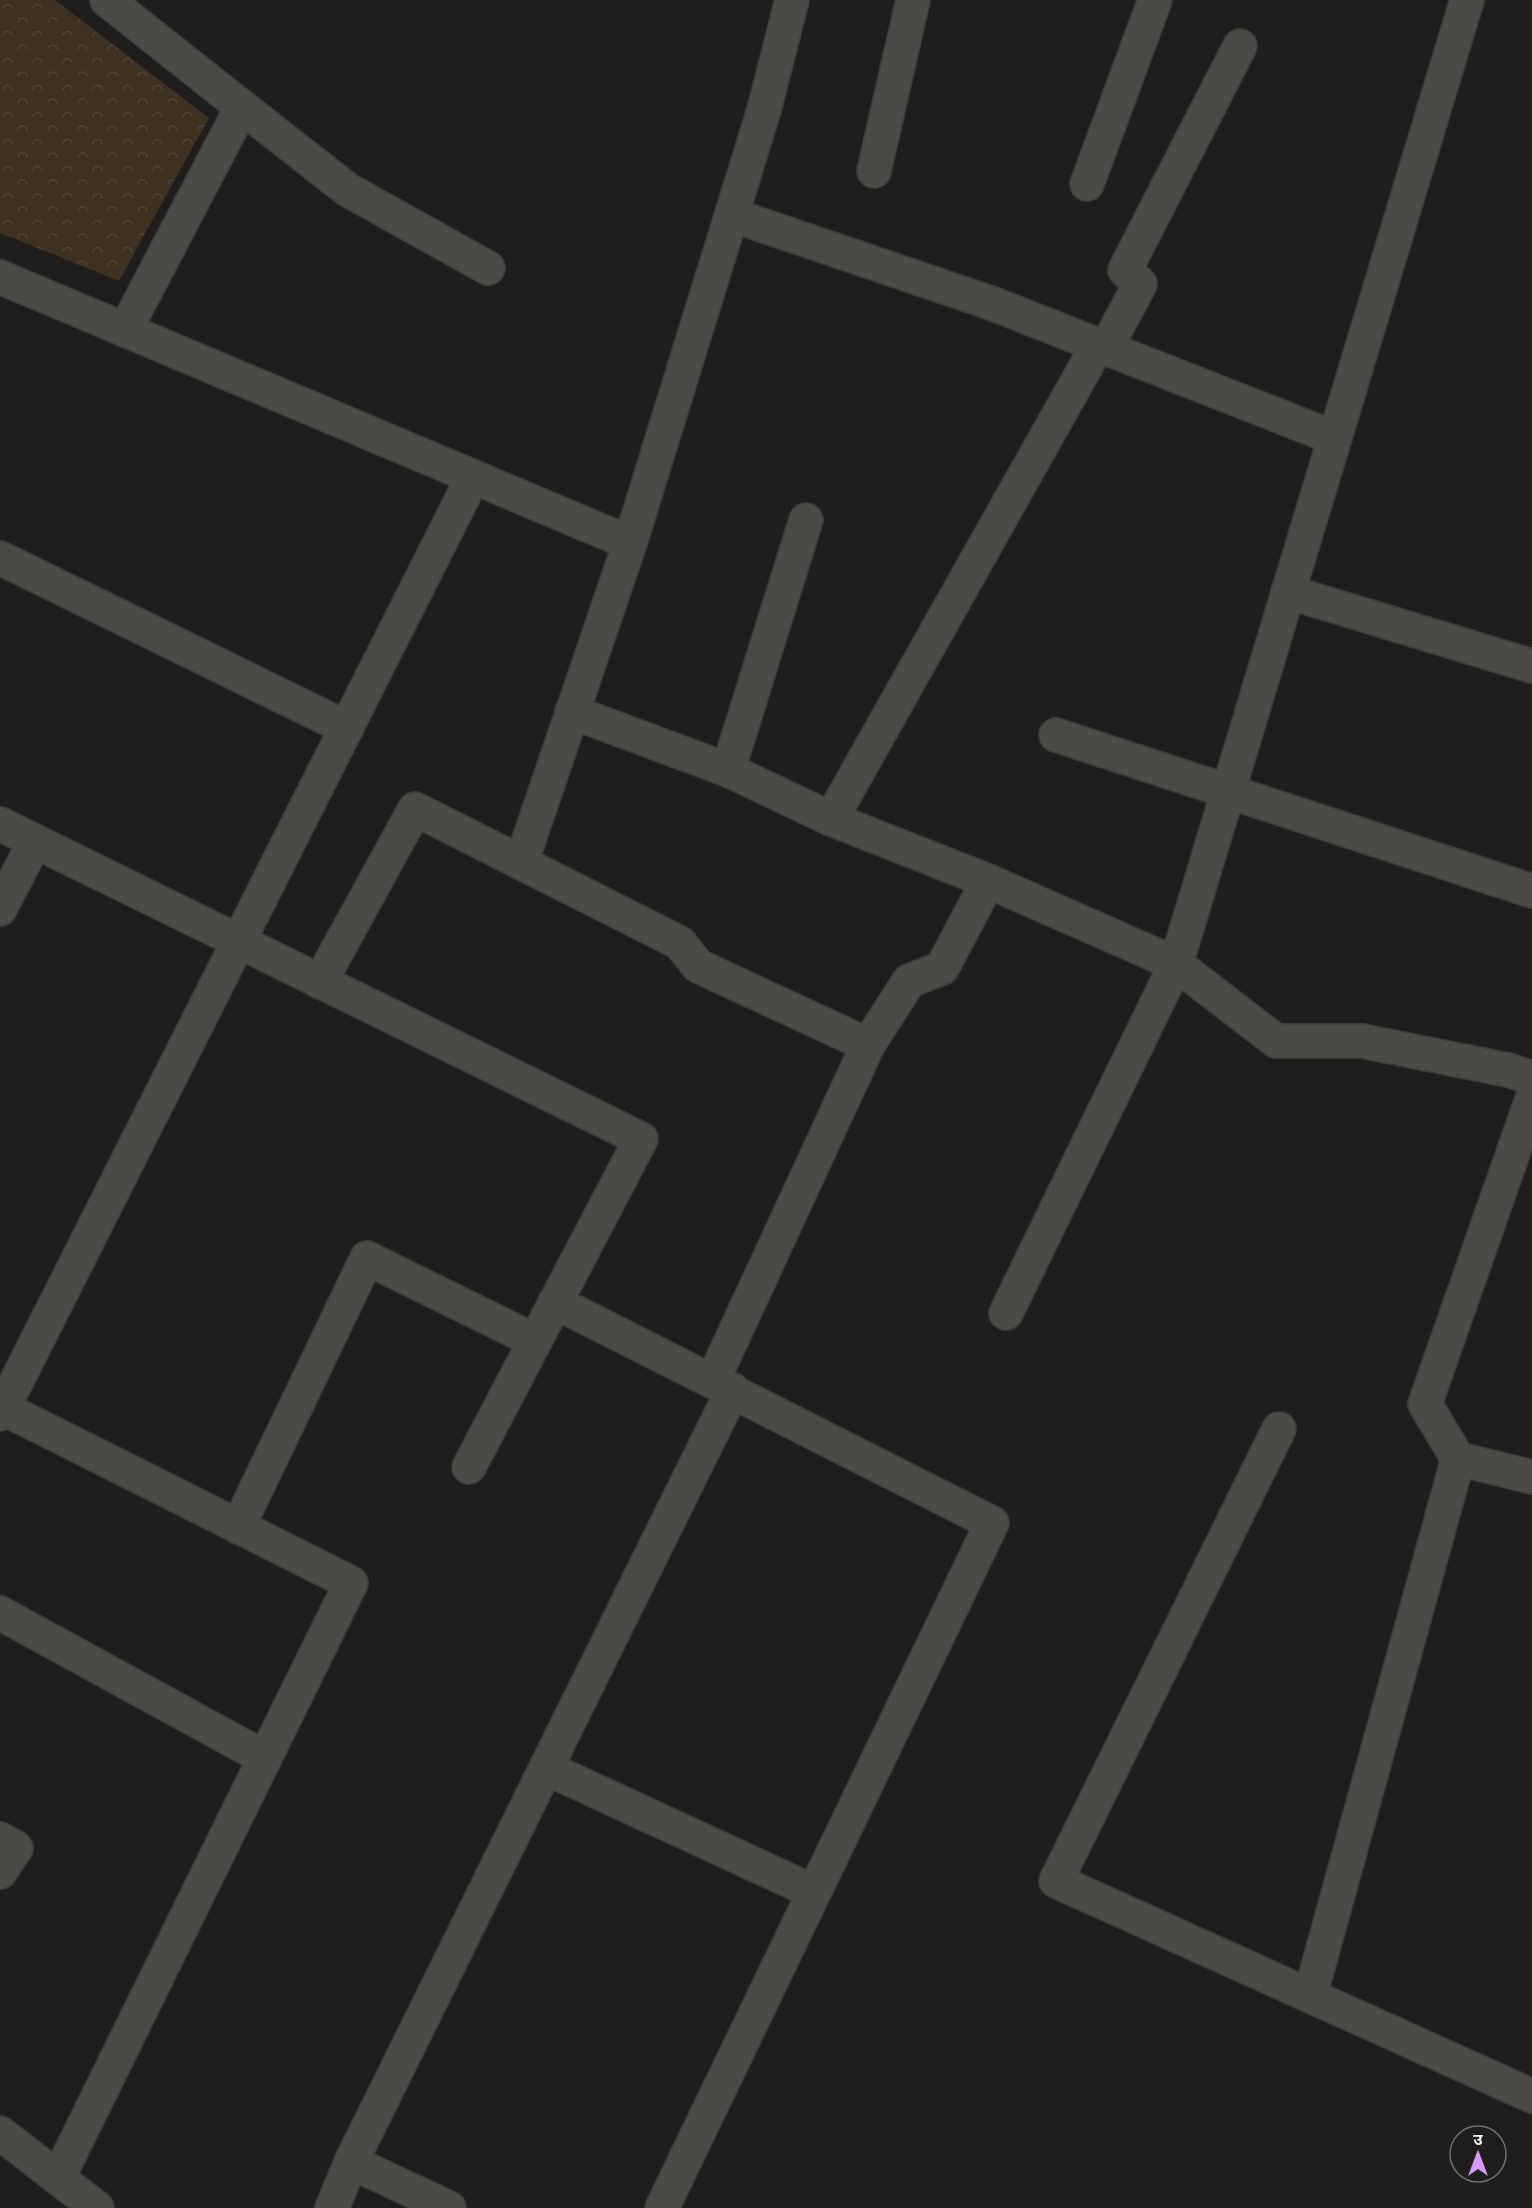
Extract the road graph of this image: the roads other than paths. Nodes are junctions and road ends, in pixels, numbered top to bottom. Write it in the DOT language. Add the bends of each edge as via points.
graph roads {
  1 [pos="107,0"];
  2 [pos="792,0"];
  3 [pos="913,0"];
  4 [pos="1155,0"];
  5 [pos="1467,0"];
  6 [pos="1240,46"];
  7 [pos="242,107"];
  8 [pos="874,171"];
  9 [pos="1087,184"];
  10 [pos="732,215"];
  11 [pos="488,268"];
  12 [pos="0,277"];
  13 [pos="125,330"];
  14 [pos="1102,347"];
  15 [pos="1335,438"];
  16 [pos="473,477"];
  17 [pos="806,520"];
  18 [pos="630,543"];
  19 [pos="0,558"];
  20 [pos="1288,592"];
  21 [pos="1530,659"];
  22 [pos="573,712"];
  23 [pos="347,728"];
  24 [pos="1056,735"];
  25 [pos="728,770"];
  26 [pos="1229,792"];
  27 [pos="831,819"];
  28 [pos="0,824"];
  29 [pos="35,841"];
  30 [pos="521,862"];
  31 [pos="988,881"];
  32 [pos="1532,891"];
  33 [pos="0,909"];
  34 [pos="239,941"];
  35 [pos="1176,964"];
  36 [pos="320,982"];
  37 [pos="868,1045"];
  38 [pos="1532,1078"];
  39 [pos="1532,1099"];
  40 [pos="555,1302"];
  41 [pos="1006,1313"];
  42 [pos="535,1341"];
  43 [pos="11,1367"];
  44 [pos="723,1385"];
  45 [pos="2,1411"];
  46 [pos="1279,1430"];
  47 [pos="1458,1459"];
  48 [pos="469,1467"];
  49 [pos="1532,1477"];
  50 [pos="238,1527"];
  51 [pos="0,1613"];
  52 [pos="265,1758"];
  53 [pos="546,1768"];
  54 [pos="0,1839"];
  55 [pos="0,1872"];
  56 [pos="814,1892"];
  57 [pos="1310,1996"];
  58 [pos="1532,2096"];
  59 [pos="0,2133"];
  60 [pos="351,2162"];
  61 [pos="58,2178"];
  62 [pos="97,2208"];
  63 [pos="332,2208"];
  64 [pos="449,2208"];
  65 [pos="662,2208"];
  1 -- 7 [label="street"];
  2 -- 10 [label="street"];
  3 -- 8 [label="street"];
  4 -- 9 [label="street"];
  5 -- 15 [label="street"];
  6 -- 14 [label="street" via="1125,270 1140,284"];
  7 -- 11 [label="street" via="348,190"];
  7 -- 13 [label="street"];
  10 -- 14 [label="street" via="991,303"];
  10 -- 18 [label="street"];
  12 -- 13 [label="street"];
  13 -- 16 [label="street"];
  14 -- 15 [label="street"];
  14 -- 27 [label="street"];
  15 -- 20 [label="street"];
  16 -- 18 [label="street"];
  16 -- 23 [label="street"];
  17 -- 25 [label="street"];
  18 -- 22 [label="street"];
  19 -- 23 [label="street"];
  20 -- 21 [label="street"];
  20 -- 26 [label="street"];
  22 -- 25 [label="street"];
  22 -- 30 [label="street"];
  23 -- 34 [label="street"];
  24 -- 26 [label="street"];
  25 -- 27 [label="street"];
  26 -- 32 [label="street"];
  26 -- 35 [label="street"];
  27 -- 31 [label="street"];
  28 -- 29 [label="street"];
  29 -- 33 [label="street"];
  29 -- 34 [label="street"];
  30 -- 36 [label="street" via="415,809"];
  30 -- 37 [label="street" via="680,943 698,966"];
  31 -- 35 [label="street"];
  31 -- 37 [label="street" via="942,968 909,981"];
  34 -- 36 [label="street"];
  34 -- 43 [label="street"];
  35 -- 38 [label="street" via="1275,1041 1362,1041"];
  35 -- 41 [label="street"];
  36 -- 40 [label="street" via="641,1139"];
  37 -- 44 [label="street"];
  39 -- 47 [label="street" via="1425,1404"];
  40 -- 42 [label="street"];
  40 -- 44 [label="street"];
  42 -- 48 [label="street"];
  42 -- 50 [label="street" via="367,1258"];
  43 -- 45 [label="street"];
  44 -- 53 [label="street"];
  44 -- 56 [label="street" via="992,1523"];
  45 -- 50 [label="street"];
  46 -- 57 [label="street" via="1056,1881"];
  47 -- 49 [label="street"];
  47 -- 57 [label="street"];
  50 -- 52 [label="street" via="351,1583"];
  51 -- 52 [label="street"];
  52 -- 61 [label="street"];
  53 -- 56 [label="street"];
  53 -- 60 [label="street"];
  54 -- 55 [label="street" via="16,1848"];
  56 -- 65 [label="street"];
  57 -- 58 [label="street"];
  59 -- 61 [label="street"];
  60 -- 63 [label="street"];
  60 -- 64 [label="street"];
  61 -- 62 [label="street"];
}
